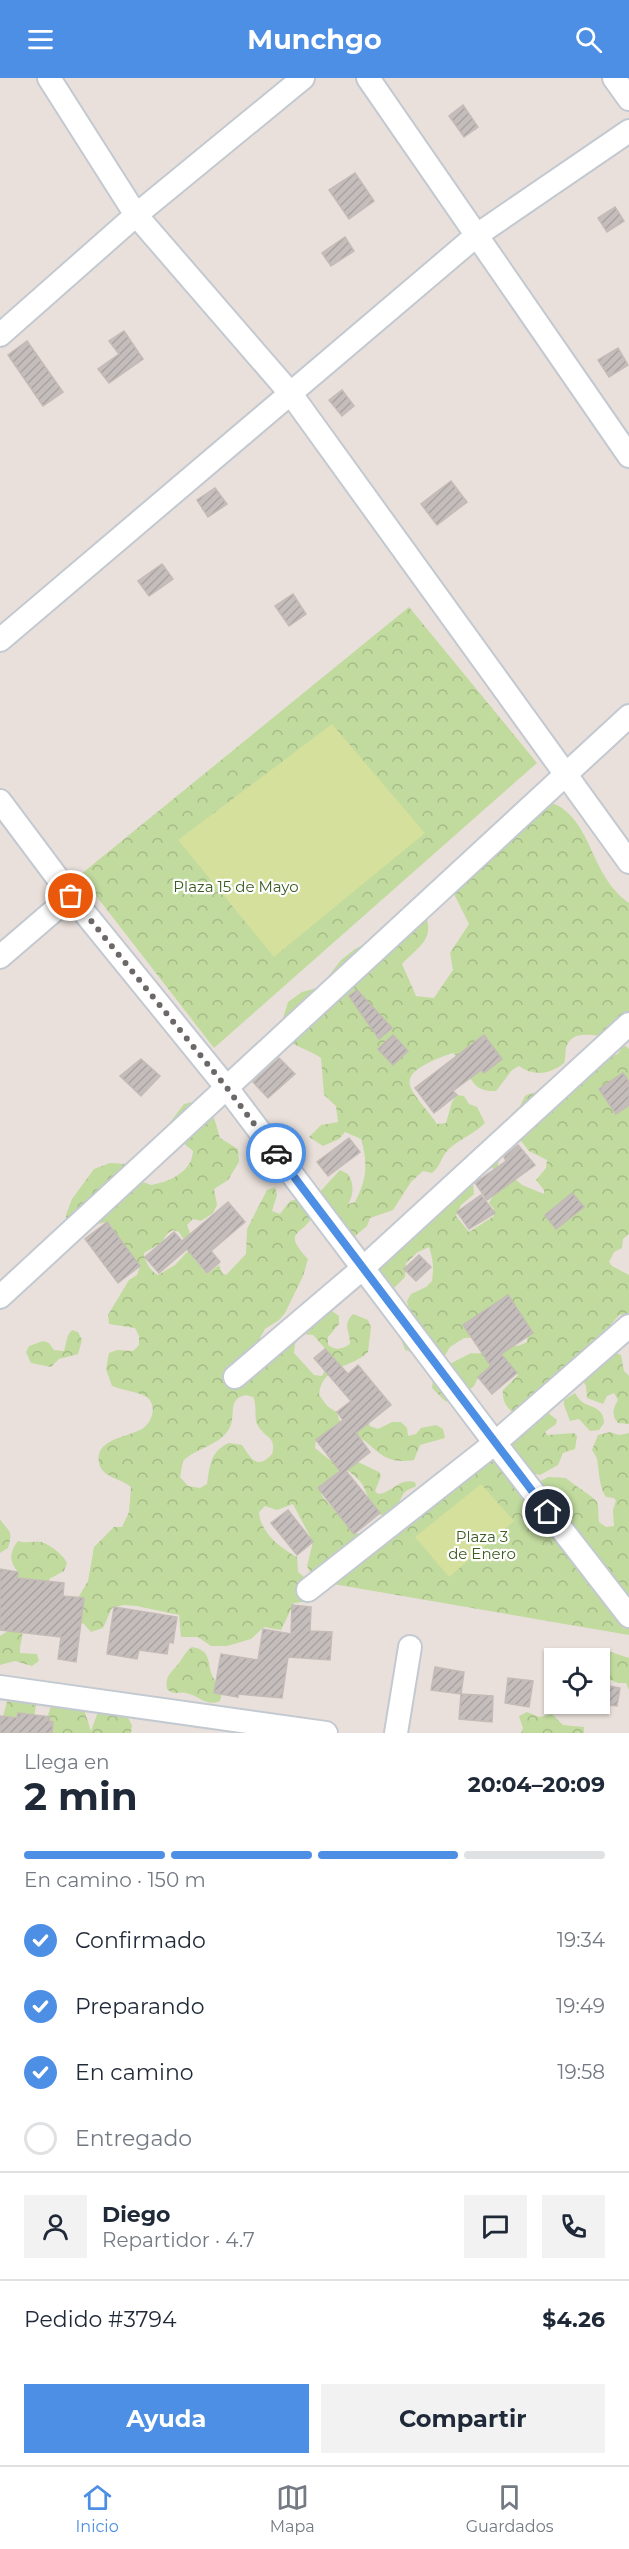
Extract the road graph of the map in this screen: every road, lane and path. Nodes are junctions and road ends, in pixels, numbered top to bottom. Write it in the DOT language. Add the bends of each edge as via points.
graph roads {
  1 [pos="49,78"];
  2 [pos="303,78"];
  3 [pos="368,78"];
  4 [pos="614,78"];
  5 [pos="629,99"];
  6 [pos="629,131"];
  7 [pos="136,215"];
  8 [pos="477,236"];
  9 [pos="0,335"];
  10 [pos="291,394"];
  11 [pos="629,456"];
  12 [pos="0,640"];
  13 [pos="629,716"];
  14 [pos="567,775"];
  15 [pos="0,801"];
  16 [pos="629,862"];
  17 [pos="71,896"];
  18 [pos="0,957"];
  19 [pos="629,1024"];
  20 [pos="227,1088"];
  21 [pos="363,1268"];
  22 [pos="0,1297"];
  23 [pos="629,1326"];
  24 [pos="235,1377"];
  25 [pos="495,1443"];
  26 [pos="308,1590"];
  27 [pos="629,1616"];
  28 [pos="410,1647"];
  29 [pos="0,1687"];
  30 [pos="326,1733"];
  31 [pos="396,1733"];
  1 -- 7 [label="street"];
  2 -- 7 [label="street"];
  3 -- 8 [label="street"];
  4 -- 5 [label="street"];
  6 -- 8 [label="street"];
  7 -- 9 [label="street"];
  7 -- 10 [label="street"];
  8 -- 10 [label="street"];
  8 -- 11 [label="street"];
  10 -- 12 [label="street"];
  10 -- 14 [label="street"];
  13 -- 14 [label="street"];
  14 -- 16 [label="street"];
  14 -- 20 [label="street"];
  15 -- 17 [label="street"];
  17 -- 18 [label="street"];
  17 -- 20 [label="street"];
  19 -- 21 [label="street"];
  20 -- 21 [label="street"];
  20 -- 22 [label="street"];
  21 -- 24 [label="street"];
  21 -- 25 [label="street"];
  23 -- 25 [label="street"];
  25 -- 26 [label="street"];
  25 -- 27 [label="street"];
  28 -- 31 [label="street"];
  29 -- 30 [label="street"];
}
